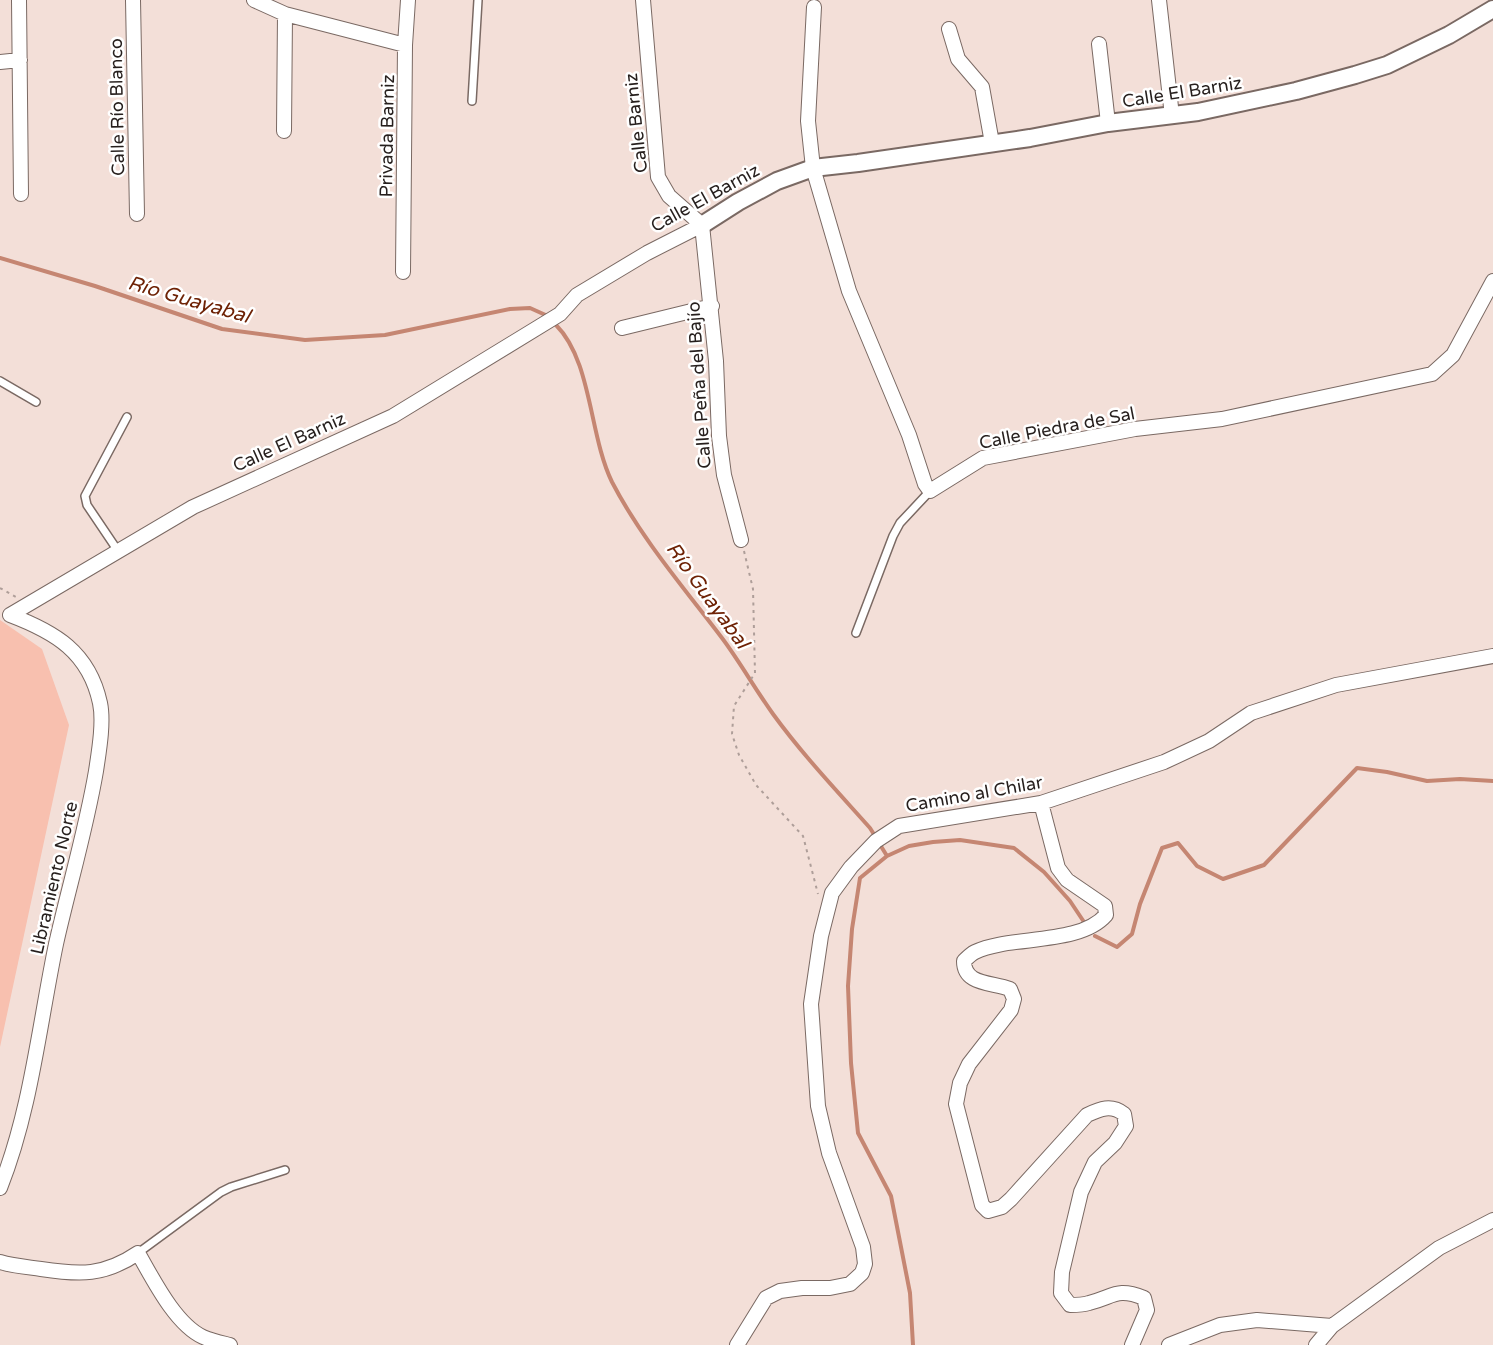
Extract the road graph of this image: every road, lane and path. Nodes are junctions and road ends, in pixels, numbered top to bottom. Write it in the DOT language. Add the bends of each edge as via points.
graph roads {
  1 [pos="20,0"];
  2 [pos="133,0"];
  3 [pos="254,0"];
  4 [pos="408,0"];
  5 [pos="478,0"];
  6 [pos="643,0"];
  7 [pos="1159,0"];
  8 [pos="814,7"];
  9 [pos="1493,9"];
  10 [pos="285,14"];
  11 [pos="949,29"];
  12 [pos="1099,44"];
  13 [pos="405,45"];
  14 [pos="20,60"];
  15 [pos="0,62"];
  16 [pos="472,101"];
  17 [pos="1172,116"];
  18 [pos="1108,123"];
  19 [pos="284,131"];
  20 [pos="992,143"];
  21 [pos="813,168"];
  22 [pos="21,194"];
  23 [pos="137,214"];
  24 [pos="702,225"];
  25 [pos="403,272"];
  26 [pos="1493,281"];
  27 [pos="712,306"];
  28 [pos="622,328"];
  29 [pos="0,381"];
  30 [pos="36,402"];
  31 [pos="127,417"];
  32 [pos="930,491"];
  33 [pos="741,540"];
  34 [pos="118,551"];
  35 [pos="0,588"];
  36 [pos="24,607"];
  37 [pos="10,615"];
  38 [pos="856,633"];
  39 [pos="1493,656"];
  40 [pos="1041,803"];
  41 [pos="826,913"];
  42 [pos="285,1170"];
  43 [pos="0,1188"];
  44 [pos="1493,1220"];
  45 [pos="138,1252"];
  46 [pos="0,1262"];
  47 [pos="1332,1326"];
  48 [pos="230,1345"];
  49 [pos="737,1345"];
  50 [pos="1132,1345"];
  51 [pos="1169,1345"];
  52 [pos="1316,1345"];
  1 -- 14 [label="street"];
  2 -- 23 [label="street, Calle Río Blanco"];
  3 -- 10 [label="street"];
  4 -- 13 [label="street, Privada Barniz"];
  5 -- 16 [label="lane"];
  6 -- 24 [label="street, Calle Barniz" via="658,177 669,196"];
  7 -- 17 [label="street"];
  8 -- 21 [label="street" via="807,121"];
  9 -- 17 [label="street, Calle El Barniz" via="1387,65 1296,91"];
  10 -- 13 [label="street"];
  10 -- 19 [label="street"];
  11 -- 20 [label="street" via="958,59 982,87"];
  12 -- 18 [label="street"];
  13 -- 25 [label="street, Privada Barniz"];
  14 -- 15 [label="street"];
  14 -- 22 [label="street"];
  17 -- 18 [label="street, Calle El Barniz"];
  18 -- 20 [label="street, Calle El Barniz"];
  20 -- 21 [label="street, Calle El Barniz"];
  21 -- 24 [label="street, Calle El Barniz" via="777,181"];
  21 -- 32 [label="street" via="849,291"];
  24 -- 27 [label="street, Calle Peña del Bajío"];
  24 -- 34 [label="street, Calle El Barniz" via="577,295 560,314 393,416 193,507"];
  26 -- 32 [label="street, Calle Piedra de Sal" via="1453,355 1432,375 1222,419 1135,429 983,458"];
  27 -- 28 [label="street"];
  27 -- 33 [label="street, Calle Peña del Bajío" via="719,436 724,475"];
  29 -- 30 [label="lane"];
  31 -- 34 [label="lane" via="85,496"];
  32 -- 38 [label="lane" via="893,536"];
  33 -- 41 [label="path" via="753,589 755,673 734,706 732,734 756,785 803,836"];
  34 -- 36 [label="street, Calle El Barniz"];
  35 -- 36 [label="path"];
  36 -- 37 [label="street, Calle El Barniz"];
  37 -- 43 [label="street, Libramiento Norte" via="39,626 72,649 90,673 100,705 99,749 88,817 56,944 24,1116"];
  39 -- 40 [label="street, Camino al Chilar" via="1335,685 1251,713 1209,741 1164,762"];
  40 -- 41 [label="street, Camino al Chilar" via="899,826 877,840 851,867 832,893"];
  40 -- 50 [label="street" via="1058,868 1105,906 1106,915 1099,923 1073,933 991,947 964,961 970,978 1010,989 1014,999 1011,1010 969,1064 956,1104 982,1205 988,1211 1002,1207 1087,1115 1102,1108 1117,1108 1124,1114 1126,1126 1095,1162 1082,1192 1062,1272 1061,1293 1070,1305 1115,1293 1144,1298 1147,1310"];
  41 -- 49 [label="street, Camino al Chilar" via="812,1004 818,1107 865,1264 850,1284 791,1290 766,1298"];
  42 -- 45 [label="lane" via="221,1192"];
  44 -- 47 [label="street" via="1439,1248"];
  45 -- 46 [label="street" via="108,1269 74,1274"];
  45 -- 48 [label="street" via="157,1286 189,1328"];
  47 -- 51 [label="street" via="1257,1320 1220,1325"];
  47 -- 52 [label="street"];
}
